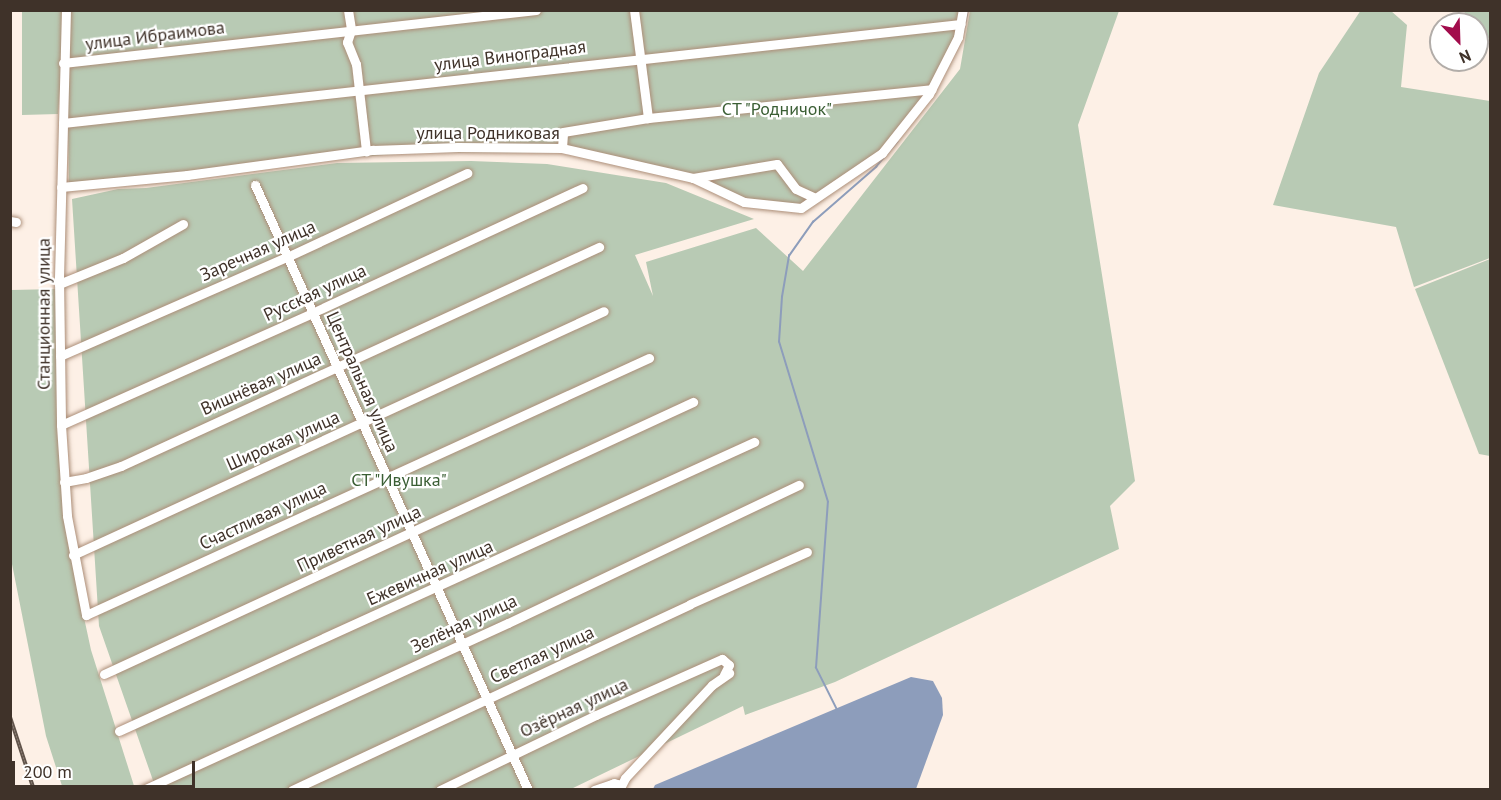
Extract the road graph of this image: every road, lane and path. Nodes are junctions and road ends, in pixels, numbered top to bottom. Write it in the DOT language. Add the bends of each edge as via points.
graph roads {
  1 [pos="66,10"];
  2 [pos="348,10"];
  3 [pos="536,10"];
  4 [pos="634,10"];
  5 [pos="963,10"];
  6 [pos="961,24"];
  7 [pos="351,30"];
  8 [pos="640,57"];
  9 [pos="63,63"];
  10 [pos="932,89"];
  11 [pos="357,91"];
  12 [pos="648,118"];
  13 [pos="63,123"];
  14 [pos="562,148"];
  15 [pos="366,151"];
  16 [pos="467,173"];
  17 [pos="693,178"];
  18 [pos="255,185"];
  19 [pos="61,187"];
  20 [pos="582,188"];
  21 [pos="815,198"];
  22 [pos="183,224"];
  23 [pos="599,247"];
  24 [pos="287,256"];
  25 [pos="59,284"];
  26 [pos="604,311"];
  27 [pos="312,313"];
  28 [pos="60,356"];
  29 [pos="649,358"];
  30 [pos="336,368"];
  31 [pos="693,402"];
  32 [pos="361,423"];
  33 [pos="61,424"];
  34 [pos="754,442"];
  35 [pos="386,478"];
  36 [pos="64,482"];
  37 [pos="799,485"];
  38 [pos="411,534"];
  39 [pos="807,552"];
  40 [pos="73,555"];
  41 [pos="435,589"];
  42 [pos="86,615"];
  43 [pos="461,644"];
  44 [pos="104,674"];
  45 [pos="487,700"];
  46 [pos="119,731"];
  47 [pos="513,755"];
  48 [pos="615,787"];
  49 [pos="143,789"];
  50 [pos="292,789"];
  51 [pos="440,789"];
  52 [pos="528,789"];
  53 [pos="594,789"];
  1 -- 9 [label="street, Станционная улица"];
  2 -- 7 [label="street"];
  3 -- 7 [label="street, улица Ибраимова"];
  4 -- 8 [label="street"];
  5 -- 6 [label="street, улица Родниковая"];
  6 -- 8 [label="street, улица Виноградная"];
  6 -- 10 [label="street, улица Родниковая"];
  7 -- 9 [label="street, улица Ибраимова"];
  7 -- 11 [label="street" via="347,42 356,64"];
  8 -- 11 [label="street, улица Виноградная"];
  8 -- 12 [label="street"];
  9 -- 13 [label="street, Станционная улица"];
  10 -- 12 [label="street"];
  10 -- 21 [label="street, улица Родниковая" via="882,153"];
  11 -- 13 [label="street, улица Виноградная"];
  11 -- 15 [label="street"];
  12 -- 14 [label="street" via="563,132"];
  13 -- 19 [label="street, Станционная улица"];
  14 -- 15 [label="street, улица Родниковая"];
  14 -- 17 [label="street, улица Родниковая"];
  15 -- 19 [label="street, улица Родниковая"];
  16 -- 24 [label="street, Заречная улица"];
  17 -- 21 [label="street, улица Родниковая" via="744,202 801,208"];
  17 -- 21 [label="street" via="777,164 796,189"];
  18 -- 24 [label="street, Центральная улица"];
  19 -- 25 [label="street, Станционная улица"];
  20 -- 27 [label="street, Русская улица"];
  22 -- 25 [label="street" via="123,258"];
  23 -- 30 [label="street, Вишнёвая улица"];
  24 -- 27 [label="street, Центральная улица"];
  24 -- 28 [label="street, Заречная улица"];
  25 -- 28 [label="street, Станционная улица"];
  26 -- 32 [label="street, Широкая улица"];
  27 -- 30 [label="street, Центральная улица"];
  27 -- 33 [label="street, Русская улица"];
  28 -- 33 [label="street, Станционная улица"];
  29 -- 35 [label="street, Счастливая улица"];
  30 -- 32 [label="street, Центральная улица"];
  30 -- 36 [label="street, Вишнёвая улица" via="121,466"];
  31 -- 38 [label="street, Приветная улица"];
  32 -- 35 [label="street, Центральная улица"];
  32 -- 40 [label="street, Широкая улица"];
  33 -- 36 [label="street, Станционная улица"];
  34 -- 41 [label="street, Ежевичная улица"];
  35 -- 38 [label="street, Центральная улица"];
  35 -- 42 [label="street, Счастливая улица"];
  36 -- 40 [label="street, Станционная улица"];
  37 -- 43 [label="street, Зелёная улица"];
  38 -- 41 [label="street, Центральная улица"];
  38 -- 44 [label="street, Приветная улица"];
  39 -- 45 [label="street, Светлая улица"];
  40 -- 42 [label="street, Станционная улица"];
  41 -- 43 [label="street, Центральная улица"];
  41 -- 46 [label="street, Ежевичная улица"];
  43 -- 45 [label="street, Центральная улица"];
  43 -- 49 [label="street, Зелёная улица"];
  45 -- 47 [label="street, Центральная улица"];
  45 -- 50 [label="street, Светлая улица"];
  47 -- 48 [label="street, Озёрная улица" via="722,659 729,665 727,674"];
  47 -- 51 [label="street, Озёрная улица"];
  47 -- 52 [label="street, Центральная улица"];
  48 -- 53 [label="street"];
}
